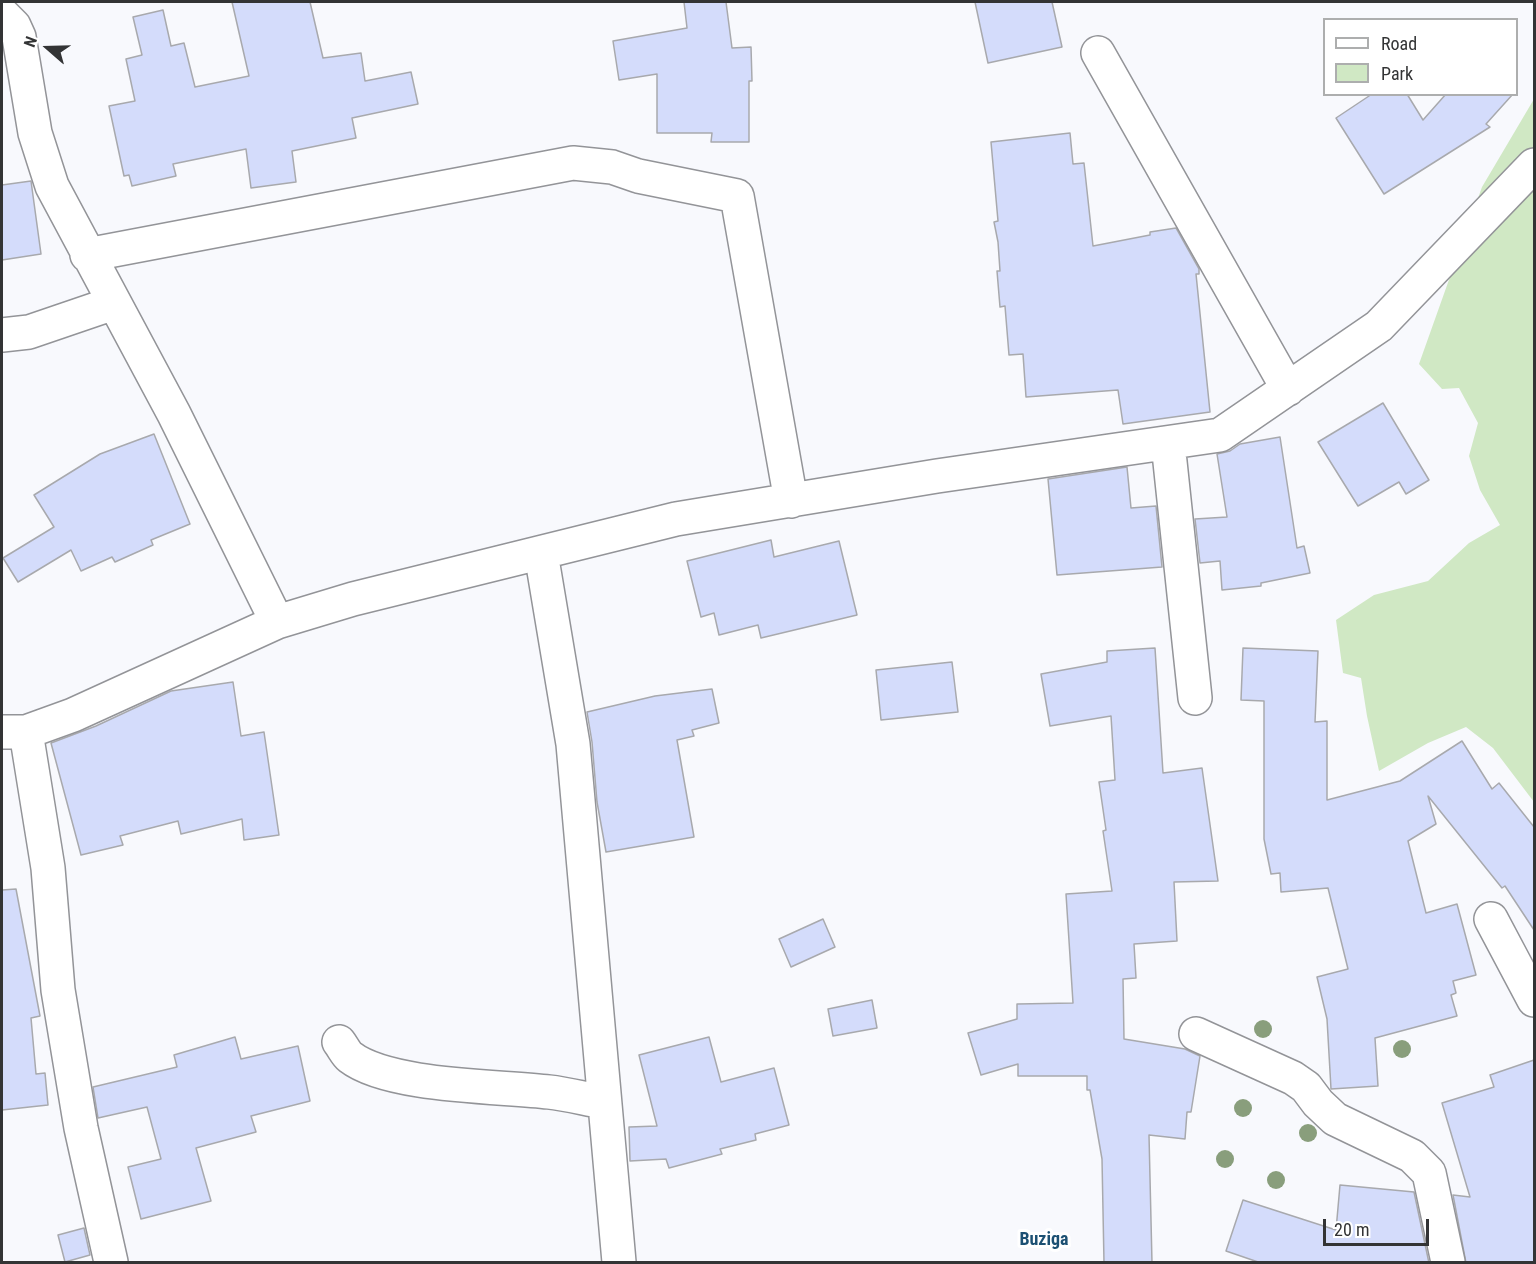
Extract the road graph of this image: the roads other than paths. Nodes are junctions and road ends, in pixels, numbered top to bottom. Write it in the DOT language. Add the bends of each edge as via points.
graph roads {
  1 [pos="2,14"];
  2 [pos="1098,53"];
  3 [pos="1534,165"];
  4 [pos="87,255"];
  5 [pos="114,303"];
  6 [pos="2,335"];
  7 [pos="1288,389"];
  8 [pos="1168,442"];
  9 [pos="791,501"];
  10 [pos="541,553"];
  11 [pos="277,622"];
  12 [pos="1195,698"];
  13 [pos="14,732"];
  14 [pos="1491,919"];
  15 [pos="1534,1000"];
  16 [pos="1196,1034"];
  17 [pos="339,1042"];
  18 [pos="604,1102"];
  19 [pos="111,1263"];
  20 [pos="619,1263"];
  21 [pos="1448,1263"];
  1 -- 4 [label="street" via="19,37 35,133 52,186"];
  2 -- 7 [label="street"];
  3 -- 7 [label="street" via="1379,326"];
  4 -- 5 [label="street"];
  4 -- 9 [label="street" via="573,163 612,167 736,196"];
  5 -- 6 [label="street" via="29,332"];
  5 -- 11 [label="street"];
  7 -- 8 [label="street" via="1220,435"];
  8 -- 9 [label="street"];
  8 -- 12 [label="street"];
  9 -- 10 [label="street" via="676,519"];
  10 -- 11 [label="street" via="352,599"];
  10 -- 18 [label="street" via="573,744"];
  11 -- 13 [label="street" via="73,715"];
  13 -- 19 [label="street" via="48,868 58,990 81,1128"];
  14 -- 15 [label="street"];
  16 -- 21 [label="street" via="1293,1078 1335,1119 1412,1156 1429,1173"];
  17 -- 18 [label="street" via="349,1056 368,1067 402,1077 550,1092"];
  18 -- 20 [label="street"];
}
